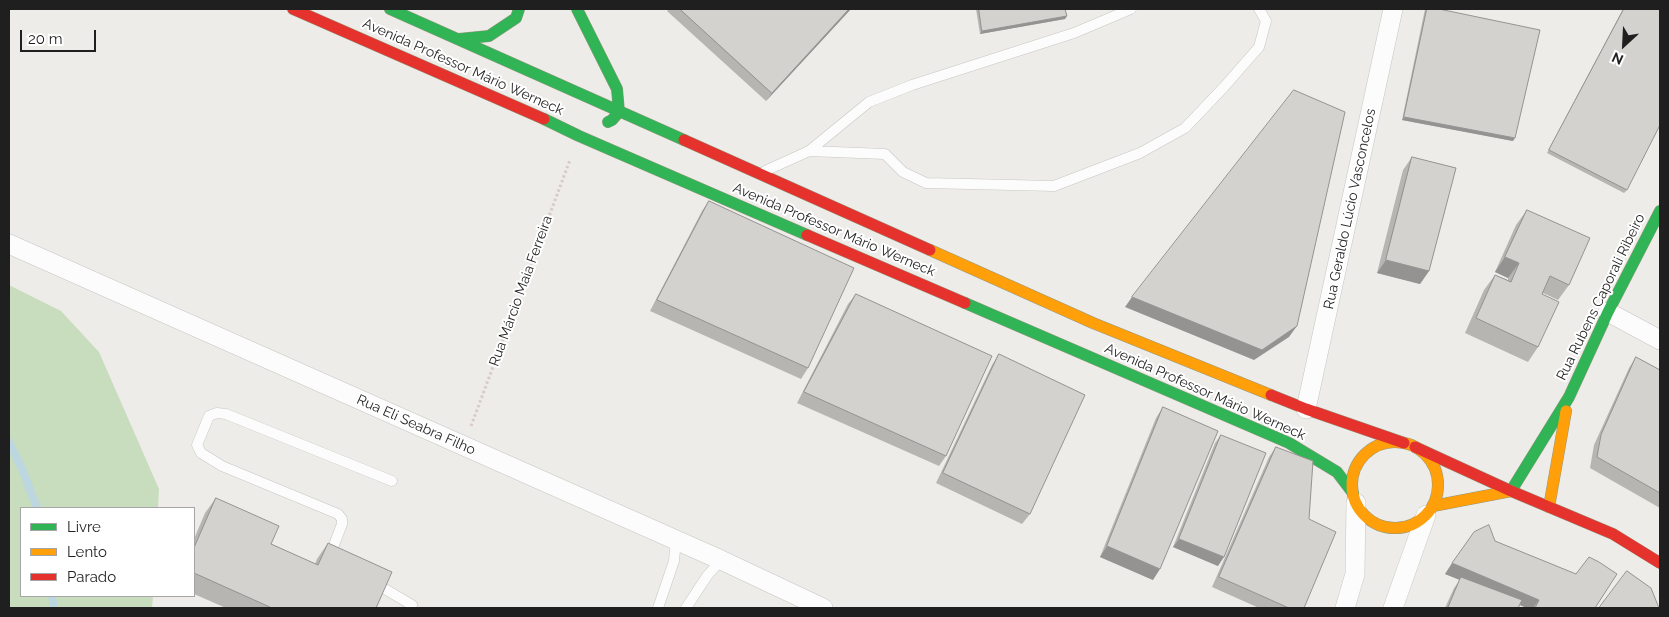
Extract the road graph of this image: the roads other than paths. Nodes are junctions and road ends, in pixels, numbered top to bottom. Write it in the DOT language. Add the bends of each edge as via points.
graph roads {
  1 [pos="292,9"];
  2 [pos="390,9"];
  3 [pos="519,9"];
  4 [pos="577,9"];
  5 [pos="1130,9"];
  6 [pos="1259,9"];
  7 [pos="1393,9"];
  8 [pos="459,39"];
  9 [pos="619,112"];
  10 [pos="579,136"];
  11 [pos="809,151"];
  12 [pos="760,173"];
  13 [pos="1660,211"];
  14 [pos="9,244"];
  15 [pos="1608,312"];
  16 [pos="1660,340"];
  17 [pos="1569,397"];
  18 [pos="1306,409"];
  19 [pos="1410,445"];
  20 [pos="392,481"];
  21 [pos="1511,491"];
  22 [pos="1354,498"];
  23 [pos="1549,507"];
  24 [pos="1429,510"];
  25 [pos="676,540"];
  26 [pos="721,560"];
  27 [pos="1660,563"];
  28 [pos="340,567"];
  29 [pos="364,578"];
  30 [pos="410,608"];
  31 [pos="658,608"];
  32 [pos="686,608"];
  33 [pos="823,608"];
  34 [pos="1345,608"];
  35 [pos="1393,608"];
  1 -- 10 [label="main road, Avenida Professor Mário Werneck"];
  2 -- 8 [label="main road, Avenida Professor Mário Werneck"];
  3 -- 8 [label="main road" via="516,18 489,36"];
  4 -- 9 [label="main road" via="617,88"];
  5 -- 11 [label="lane" via="1074,33 868,102"];
  6 -- 11 [label="lane" via="1266,21 1259,47 1185,128 1140,154 1054,186 926,183 903,172 885,154"];
  7 -- 18 [label="street, Rua Geraldo Lúcio Vasconcelos"];
  8 -- 9 [label="main road, Avenida Professor Mário Werneck"];
  9 -- 10 [label="main road" via="612,120"];
  9 -- 12 [label="main road, Avenida Professor Mário Werneck"];
  10 -- 22 [label="main road, Avenida Professor Mário Werneck" via="1289,443 1337,472"];
  11 -- 12 [label="lane"];
  12 -- 18 [label="main road, Avenida Professor Mário Werneck" via="1093,323"];
  13 -- 15 [label="main road, Rua Rubens Caporali Ribeiro"];
  14 -- 25 [label="street, Rua Eli Seabra Filho"];
  15 -- 16 [label="street"];
  15 -- 17 [label="main road, Rua Rubens Caporali Ribeiro"];
  17 -- 21 [label="main road, Rua Rubens Caporali Ribeiro"];
  17 -- 23 [label="main road, Rua Rubens Caporali Ribeiro"];
  18 -- 19 [label="main road, Avenida Professor Mário Werneck"];
  19 -- 21 [label="main road, Avenida Professor Mário Werneck"];
  19 -- 22 [label="main road" via="1383,444 1365,454 1354,472"];
  19 -- 24 [label="main road" via="1424,454 1436,473 1437,490"];
  20 -- 28 [label="lane" via="226,414 210,416 197,445 201,453 222,466 338,514 342,524 331,560"];
  21 -- 23 [label="main road, Avenida Professor Mário Werneck"];
  21 -- 24 [label="main road"];
  22 -- 24 [label="main road" via="1371,521 1393,528 1416,522"];
  22 -- 34 [label="street" via="1355,574"];
  23 -- 27 [label="main road, Avenida Professor Mário Werneck" via="1613,534"];
  24 -- 35 [label="street"];
  25 -- 26 [label="street, Rua Eli Seabra Filho"];
  25 -- 31 [label="lane" via="674,561"];
  26 -- 32 [label="lane"];
  26 -- 33 [label="street, Rua Eli Seabra Filho"];
  29 -- 30 [label="lane" via="412,605"];
}
